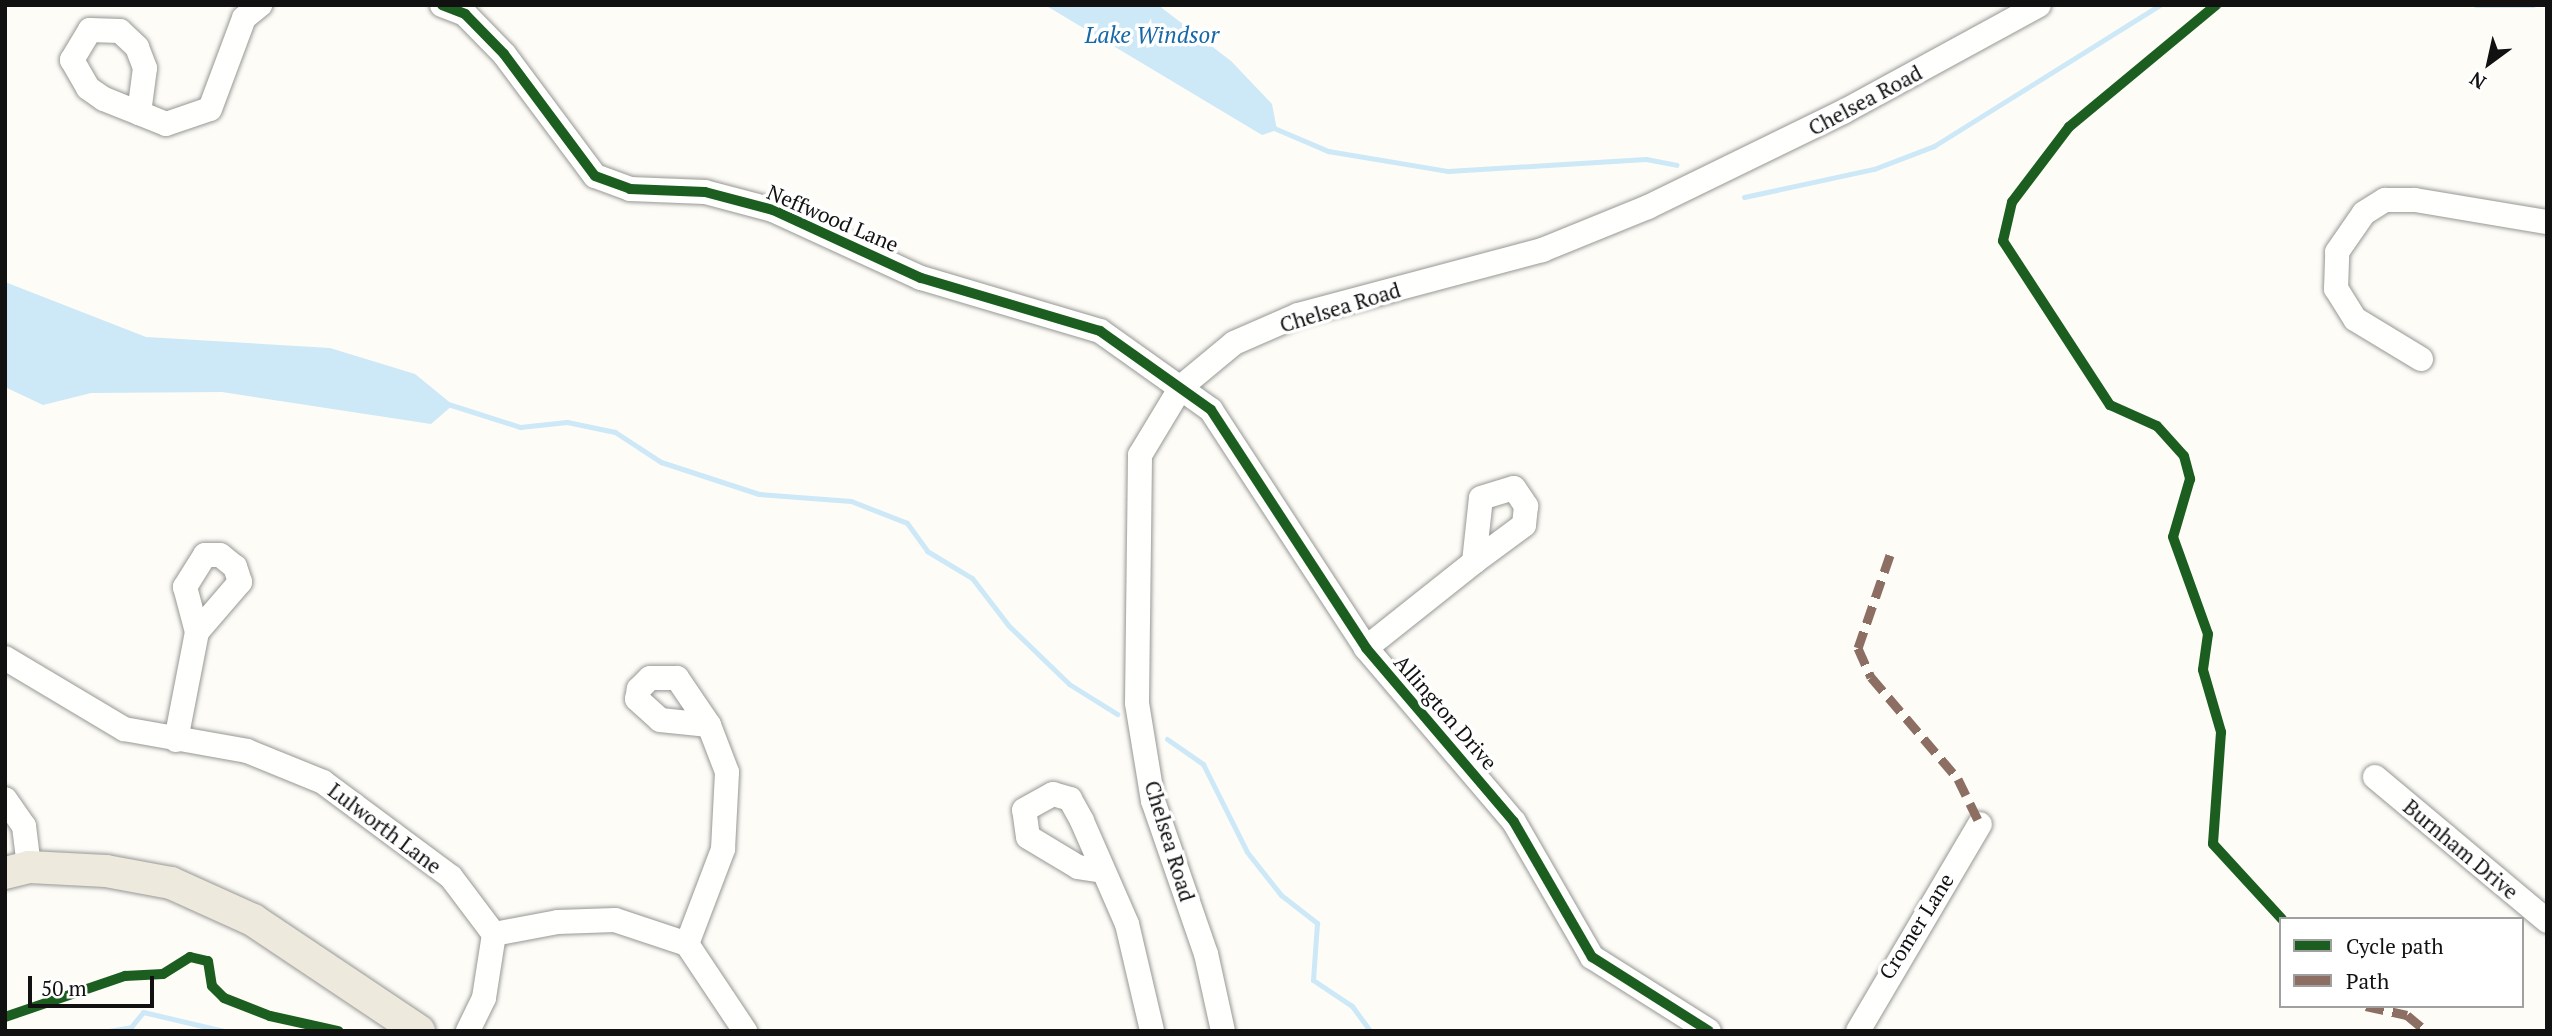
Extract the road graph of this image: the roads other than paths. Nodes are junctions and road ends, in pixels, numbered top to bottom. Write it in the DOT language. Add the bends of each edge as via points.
graph roads {
  1 [pos="442,5"];
  2 [pos="2039,5"];
  3 [pos="244,10"];
  4 [pos="139,113"];
  5 [pos="2547,222"];
  6 [pos="2421,359"];
  7 [pos="1181,387"];
  8 [pos="1474,562"];
  9 [pos="197,632"];
  10 [pos="1366,648"];
  11 [pos="5,658"];
  12 [pos="709,725"];
  13 [pos="176,740"];
  14 [pos="2375,777"];
  15 [pos="5,799"];
  16 [pos="1980,824"];
  17 [pos="17,870"];
  18 [pos="1103,871"];
  19 [pos="2547,921"];
  20 [pos="494,934"];
  21 [pos="687,944"];
  22 [pos="419,1031"];
  23 [pos="468,1031"];
  24 [pos="745,1031"];
  25 [pos="1152,1031"];
  26 [pos="1223,1031"];
  27 [pos="1709,1031"];
  28 [pos="1858,1031"];
  1 -- 7 [label="street, Neffwood Lane" via="464,14 504,54 595,176 630,189 705,192 773,210 921,278 1100,331"];
  2 -- 7 [label="street, Chelsea Road" via="1843,112 1648,207 1542,250 1298,315 1234,343"];
  3 -- 4 [label="street" via="210,109 166,124"];
  5 -- 6 [label="street" via="2415,200 2385,200 2364,214 2337,252 2336,289 2355,319"];
  7 -- 10 [label="street, Allington Drive" via="1211,410 1235,441 1296,548"];
  7 -- 26 [label="street, Chelsea Road" via="1140,455 1137,703 1153,801 1206,954"];
  8 -- 10 [label="street"];
  9 -- 13 [label="street"];
  10 -- 27 [label="street, Allington Drive" via="1514,822 1592,957"];
  11 -- 13 [label="street, Lulworth Lane" via="124,729"];
  12 -- 21 [label="street" via="727,772 729,818 716,879"];
  13 -- 20 [label="street, Lulworth Lane" via="247,751 323,782 451,877"];
  14 -- 19 [label="street, Burnham Drive"];
  15 -- 17 [label="street" via="24,826"];
  16 -- 28 [label="street, Cromer Lane" via="1870,1000"];
  17 -- 22 [label="main road" via="106,871 171,883 253,920"];
  18 -- 25 [label="street" via="1127,924"];
  20 -- 21 [label="street" via="558,922 615,920"];
  20 -- 23 [label="street" via="484,998"];
  21 -- 24 [label="street"];
}
